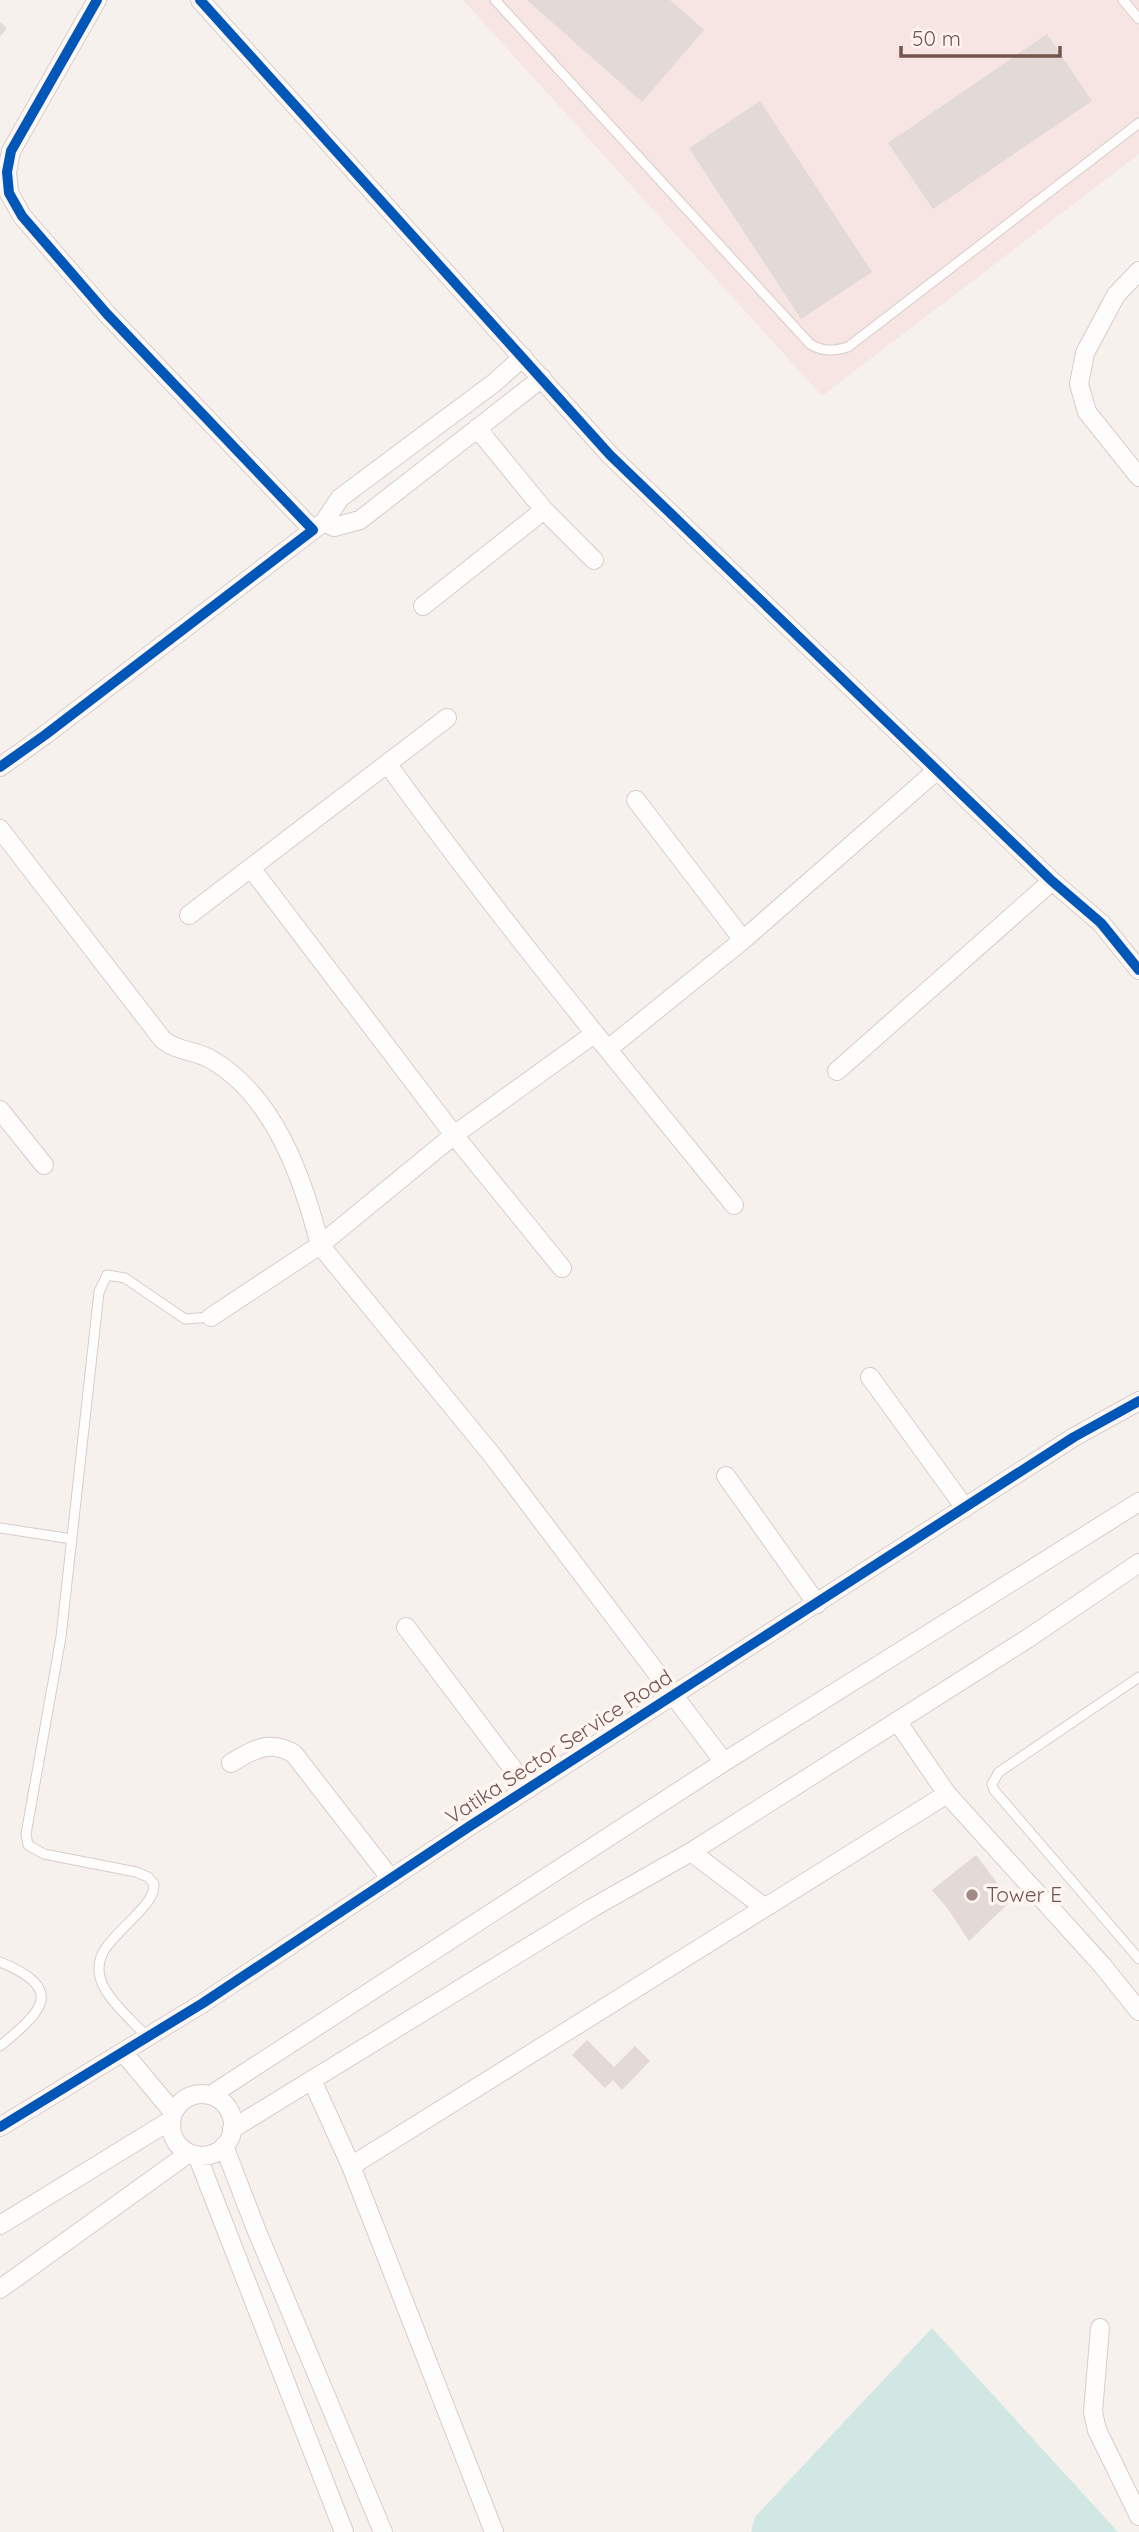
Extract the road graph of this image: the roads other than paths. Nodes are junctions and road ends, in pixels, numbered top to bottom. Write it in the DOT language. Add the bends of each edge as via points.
graph roads {
  1 [pos="97,0"];
  2 [pos="200,0"];
  3 [pos="495,0"];
  4 [pos="1123,0"];
  5 [pos="1139,19"];
  6 [pos="1139,123"];
  7 [pos="1139,271"];
  8 [pos="523,357"];
  9 [pos="542,378"];
  10 [pos="477,428"];
  11 [pos="1139,477"];
  12 [pos="544,510"];
  13 [pos="318,526"];
  14 [pos="594,560"];
  15 [pos="423,606"];
  16 [pos="447,718"];
  17 [pos="390,761"];
  18 [pos="0,767"];
  19 [pos="936,771"];
  20 [pos="636,800"];
  21 [pos="0,828"];
  22 [pos="251,869"];
  23 [pos="1052,881"];
  24 [pos="189,915"];
  25 [pos="743,940"];
  26 [pos="1139,970"];
  27 [pos="594,1034"];
  28 [pos="608,1049"];
  29 [pos="836,1072"];
  30 [pos="0,1110"];
  31 [pos="454,1135"];
  32 [pos="44,1165"];
  33 [pos="734,1205"];
  34 [pos="320,1245"];
  35 [pos="562,1268"];
  36 [pos="211,1317"];
  37 [pos="870,1377"];
  38 [pos="1139,1401"];
  39 [pos="726,1476"];
  40 [pos="1139,1502"];
  41 [pos="965,1508"];
  42 [pos="0,1528"];
  43 [pos="72,1539"];
  44 [pos="1139,1563"];
  45 [pos="817,1604"];
  46 [pos="406,1627"];
  47 [pos="1139,1678"];
  48 [pos="673,1697"];
  49 [pos="897,1721"];
  50 [pos="724,1762"];
  51 [pos="230,1763"];
  52 [pos="528,1789"];
  53 [pos="947,1794"];
  54 [pos="691,1852"];
  55 [pos="391,1879"];
  56 [pos="764,1907"];
  57 [pos="1139,1959"];
  58 [pos="0,1962"];
  59 [pos="1139,2011"];
  60 [pos="146,2036"];
  61 [pos="0,2046"];
  62 [pos="123,2052"];
  63 [pos="312,2080"];
  64 [pos="211,2095"];
  65 [pos="172,2116"];
  66 [pos="0,2127"];
  67 [pos="232,2129"];
  68 [pos="224,2146"];
  69 [pos="193,2154"];
  70 [pos="351,2165"];
  71 [pos="0,2225"];
  72 [pos="0,2289"];
  73 [pos="1100,2329"];
  74 [pos="1139,2515"];
  75 [pos="344,2532"];
  76 [pos="383,2532"];
  77 [pos="494,2532"];
  1 -- 13 [label="street" via="12,151 9,193 22,216 107,314"];
  2 -- 8 [label="street"];
  3 -- 6 [label="lane" via="819,349 848,347"];
  4 -- 5 [label="lane"];
  7 -- 11 [label="street" via="1116,295 1085,353 1079,384 1087,412"];
  8 -- 9 [label="street"];
  8 -- 13 [label="street" via="340,498"];
  9 -- 10 [label="street"];
  9 -- 19 [label="street" via="610,455"];
  10 -- 12 [label="street"];
  10 -- 13 [label="street" via="360,520"];
  12 -- 14 [label="street"];
  12 -- 15 [label="street"];
  13 -- 18 [label="street"];
  16 -- 17 [label="street"];
  17 -- 22 [label="street"];
  17 -- 27 [label="street" via="389,766 428,820"];
  19 -- 23 [label="street"];
  19 -- 25 [label="street"];
  20 -- 25 [label="street"];
  21 -- 34 [label="street" via="163,1040 211,1059 259,1104 292,1157"];
  22 -- 24 [label="street"];
  22 -- 31 [label="street"];
  23 -- 26 [label="street" via="1101,923"];
  23 -- 29 [label="street"];
  25 -- 28 [label="street"];
  27 -- 28 [label="street"];
  27 -- 31 [label="street"];
  28 -- 33 [label="street"];
  30 -- 32 [label="street"];
  31 -- 34 [label="street"];
  31 -- 35 [label="street"];
  34 -- 36 [label="street"];
  34 -- 48 [label="street" via="492,1455"];
  36 -- 43 [label="lane" via="185,1318 125,1278 107,1275 99,1292"];
  37 -- 41 [label="street"];
  38 -- 41 [label="street, Vatika Sector Service Road"];
  39 -- 45 [label="street"];
  40 -- 50 [label="street"];
  41 -- 45 [label="street, Vatika Sector Service Road"];
  42 -- 43 [label="lane"];
  43 -- 60 [label="lane" via="61,1637 26,1834 28,1845 44,1854 136,1872 154,1884 147,1903 106,1949 99,1971 104,1990"];
  44 -- 49 [label="street"];
  45 -- 48 [label="street, Vatika Sector Service Road"];
  46 -- 52 [label="street"];
  47 -- 57 [label="lane" via="999,1772 992,1784"];
  48 -- 50 [label="street"];
  48 -- 52 [label="street, Vatika Sector Service Road"];
  49 -- 53 [label="street"];
  49 -- 54 [label="street"];
  50 -- 64 [label="street"];
  51 -- 55 [label="street" via="260,1747 284,1748 294,1754"];
  52 -- 55 [label="street, Vatika Sector Service Road"];
  53 -- 56 [label="street"];
  53 -- 59 [label="street"];
  54 -- 56 [label="street"];
  54 -- 63 [label="street"];
  55 -- 60 [label="street, Vatika Sector Service Road"];
  56 -- 70 [label="street"];
  58 -- 61 [label="lane" via="27,1975 42,1993 30,2021"];
  60 -- 62 [label="street, Vatika Sector Service Road"];
  62 -- 65 [label="street"];
  62 -- 66 [label="street, Vatika Sector Service Road"];
  63 -- 67 [label="street"];
  63 -- 70 [label="street"];
  64 -- 65 [label="street" via="185,2099"];
  64 -- 67 [label="street" via="228,2108"];
  65 -- 69 [label="street" via="174,2140"];
  65 -- 71 [label="street"];
  67 -- 68 [label="street"];
  68 -- 69 [label="street" via="216,2152"];
  68 -- 76 [label="street"];
  69 -- 72 [label="street"];
  69 -- 75 [label="street"];
  70 -- 77 [label="street"];
  73 -- 74 [label="street" via="1093,2412 1097,2430"];
}
